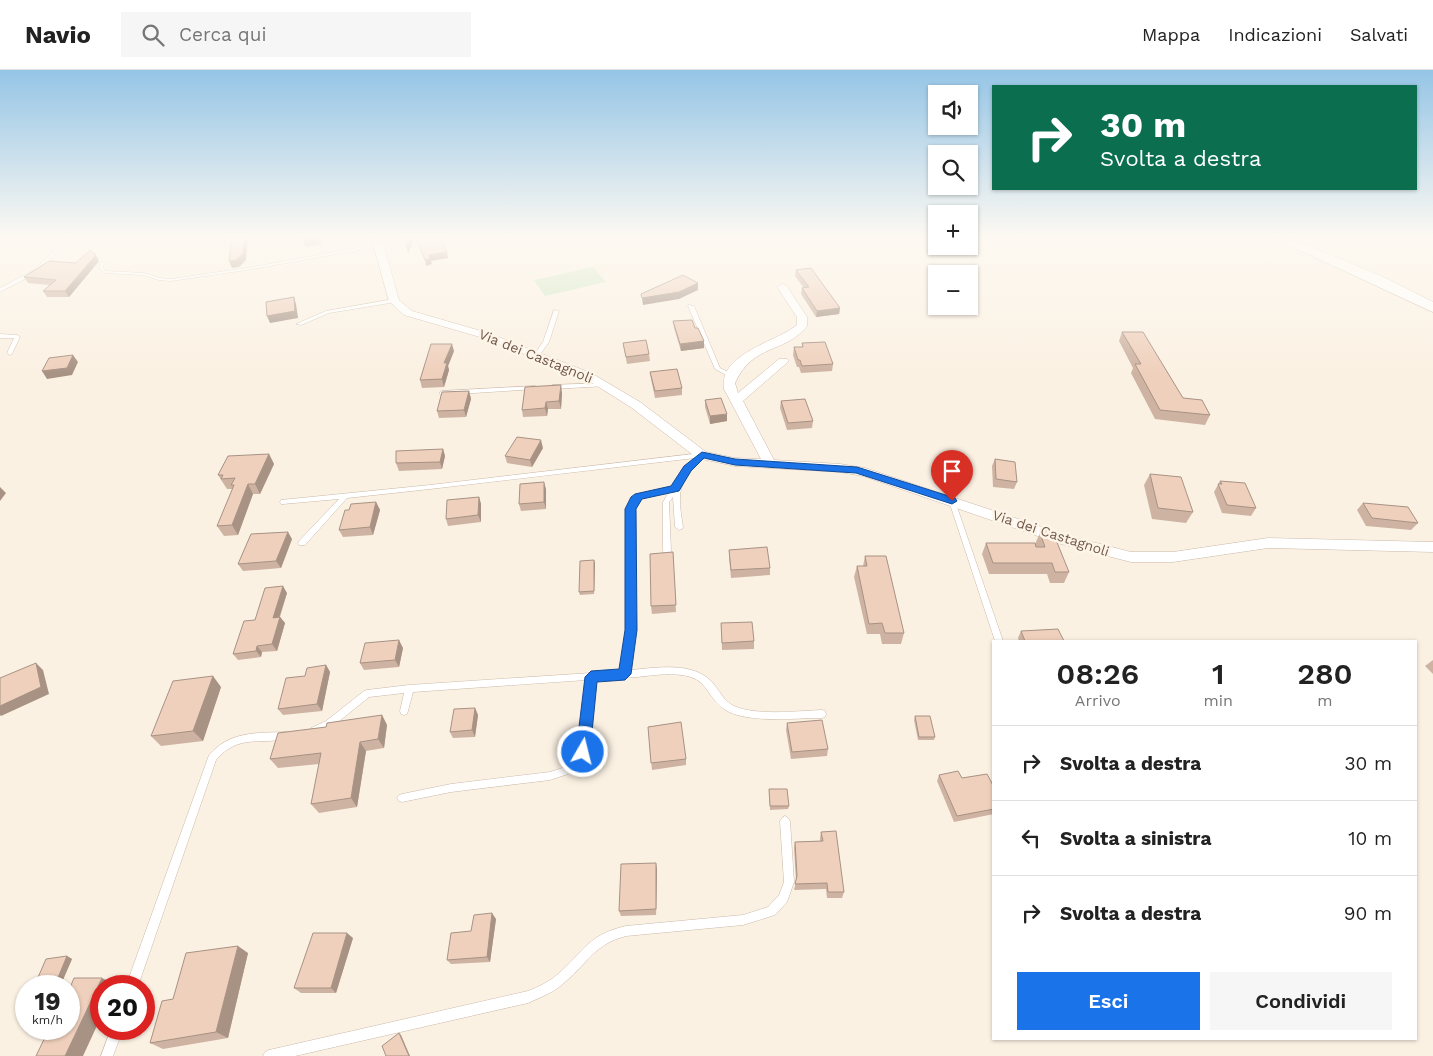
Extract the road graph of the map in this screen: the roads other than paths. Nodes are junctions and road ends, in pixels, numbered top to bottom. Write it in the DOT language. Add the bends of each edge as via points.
graph roads {
  1 [pos="15,282"];
  2 [pos="389,282"];
  3 [pos="1383,282"];
  4 [pos="782,287"];
  5 [pos="0,290"];
  6 [pos="394,301"];
  7 [pos="691,306"];
  8 [pos="1433,308"];
  9 [pos="556,311"];
  10 [pos="299,324"];
  11 [pos="0,336"];
  12 [pos="10,353"];
  13 [pos="537,355"];
  14 [pos="783,361"];
  15 [pos="732,376"];
  16 [pos="605,385"];
  17 [pos="442,392"];
  18 [pos="736,400"];
  19 [pos="702,455"];
  20 [pos="770,464"];
  21 [pos="675,488"];
  22 [pos="345,496"];
  23 [pos="952,501"];
  24 [pos="283,502"];
  25 [pos="679,527"];
  26 [pos="302,543"];
  27 [pos="1433,547"];
  28 [pos="667,551"];
  29 [pos="998,640"];
  30 [pos="625,674"];
  31 [pos="591,677"];
  32 [pos="409,689"];
  33 [pos="404,711"];
  34 [pos="822,714"];
  35 [pos="402,798"];
  36 [pos="785,822"];
  37 [pos="136,975"];
  38 [pos="113,1040"];
  39 [pos="107,1056"];
  40 [pos="269,1056"];
  1 -- 5 [label="lane"];
  2 -- 6 [label="street"];
  3 -- 8 [label="main road"];
  4 -- 15 [label="street" via="802,317 802,326 753,352"];
  6 -- 10 [label="lane" via="323,313"];
  6 -- 13 [label="street, Via dei Castagnoli" via="412,315 484,335"];
  7 -- 15 [label="lane" via="716,366"];
  9 -- 13 [label="lane" via="546,342"];
  11 -- 12 [label="lane" via="17,337"];
  13 -- 16 [label="street, Via dei Castagnoli"];
  14 -- 18 [label="street"];
  15 -- 18 [label="street" via="729,385"];
  16 -- 17 [label="lane"];
  16 -- 19 [label="street, Via dei Castagnoli" via="644,410 686,446"];
  18 -- 20 [label="street"];
  19 -- 20 [label="street, Via dei Castagnoli" via="728,461"];
  19 -- 21 [label="lane"];
  19 -- 22 [label="lane"];
  20 -- 23 [label="street, Via dei Castagnoli" via="857,470"];
  21 -- 25 [label="lane"];
  21 -- 28 [label="lane" via="666,502"];
  21 -- 30 [label="lane" via="639,496 631,504 631,630"];
  22 -- 24 [label="lane"];
  22 -- 26 [label="lane"];
  23 -- 27 [label="street, Via dei Castagnoli" via="1072,542 1131,557 1165,557 1268,542"];
  23 -- 29 [label="lane"];
  30 -- 31 [label="lane"];
  30 -- 34 [label="lane" via="690,674 703,679 723,704 737,710"];
  31 -- 32 [label="lane"];
  31 -- 35 [label="lane" via="583,752 568,770 550,776 451,788"];
  32 -- 33 [label="lane"];
  32 -- 37 [label="lane" via="367,694 329,724 299,735 236,739 222,746 212,758"];
  36 -- 40 [label="lane" via="789,871 787,890 778,906 763,915 744,920 609,935 592,945 561,979 528,997"];
  38 -- 39 [label="lane"];
}
